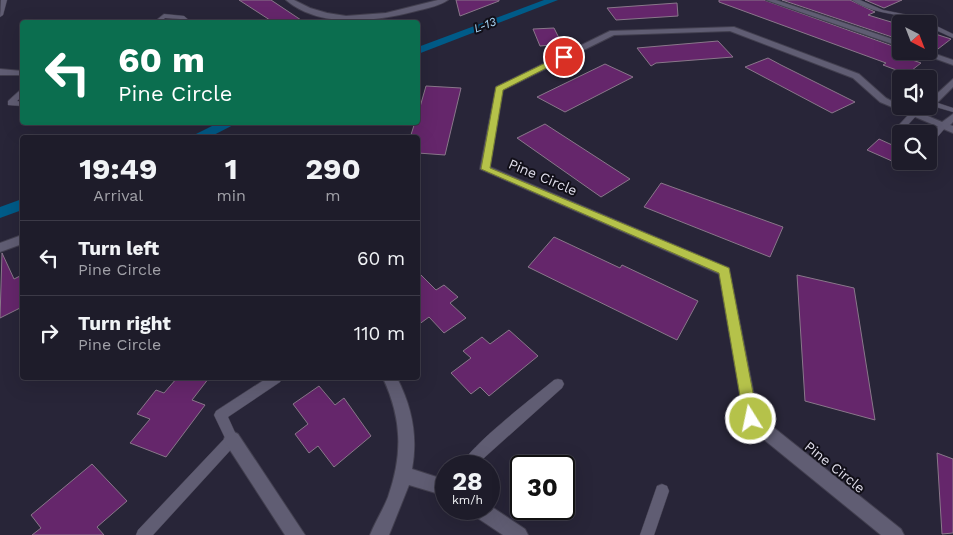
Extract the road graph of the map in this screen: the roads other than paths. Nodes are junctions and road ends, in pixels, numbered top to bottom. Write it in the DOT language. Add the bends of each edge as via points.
graph roads {
  1 [pos="4,0"];
  2 [pos="289,0"];
  3 [pos="445,0"];
  4 [pos="769,0"];
  5 [pos="855,0"];
  6 [pos="0,15"];
  7 [pos="159,20"];
  8 [pos="186,20"];
  9 [pos="953,36"];
  10 [pos="892,42"];
  11 [pos="938,58"];
  12 [pos="953,63"];
  13 [pos="0,72"];
  14 [pos="20,72"];
  15 [pos="953,83"];
  16 [pos="20,95"];
  17 [pos="937,98"];
  18 [pos="20,104"];
  19 [pos="892,104"];
  20 [pos="937,105"];
  21 [pos="953,110"];
  22 [pos="913,115"];
  23 [pos="916,115"];
  24 [pos="953,117"];
  25 [pos="904,125"];
  26 [pos="943,126"];
  27 [pos="953,130"];
  28 [pos="937,132"];
  29 [pos="20,240"];
  30 [pos="0,248"];
  31 [pos="273,380"];
  32 [pos="391,380"];
  33 [pos="558,384"];
  34 [pos="232,439"];
  35 [pos="477,455"];
  36 [pos="404,474"];
  37 [pos="435,484"];
  38 [pos="662,491"];
  39 [pos="496,520"];
  40 [pos="143,535"];
  41 [pos="296,535"];
  42 [pos="379,535"];
  43 [pos="519,535"];
  44 [pos="647,535"];
  45 [pos="895,535"];
  1 -- 6 [label="lane"];
  2 -- 3 [label="street" via="317,14 365,18 405,13"];
  4 -- 10 [label="street"];
  5 -- 9 [label="lane" via="881,11 916,18"];
  7 -- 8 [label="lane" via="164,16"];
  11 -- 12 [label="street"];
  13 -- 14 [label="street"];
  15 -- 17 [label="street"];
  16 -- 18 [label="lane" via="11,103"];
  19 -- 45 [label="street, Pine Circle" via="856,76 731,29 613,33 499,89 485,169 725,271 751,419"];
  20 -- 21 [label="lane"];
  22 -- 25 [label="lane"];
  23 -- 26 [label="street, Pine Circle"];
  24 -- 26 [label="street"];
  26 -- 27 [label="street, Pine Circle"];
  26 -- 28 [label="lane"];
  29 -- 30 [label="street"];
  31 -- 34 [label="lane" via="220,415"];
  32 -- 36 [label="street" via="406,416"];
  33 -- 35 [label="lane"];
  34 -- 40 [label="lane"];
  34 -- 41 [label="street"];
  36 -- 37 [label="street"];
  36 -- 42 [label="street" via="397,500"];
  38 -- 44 [label="lane"];
  39 -- 43 [label="street"];
}
